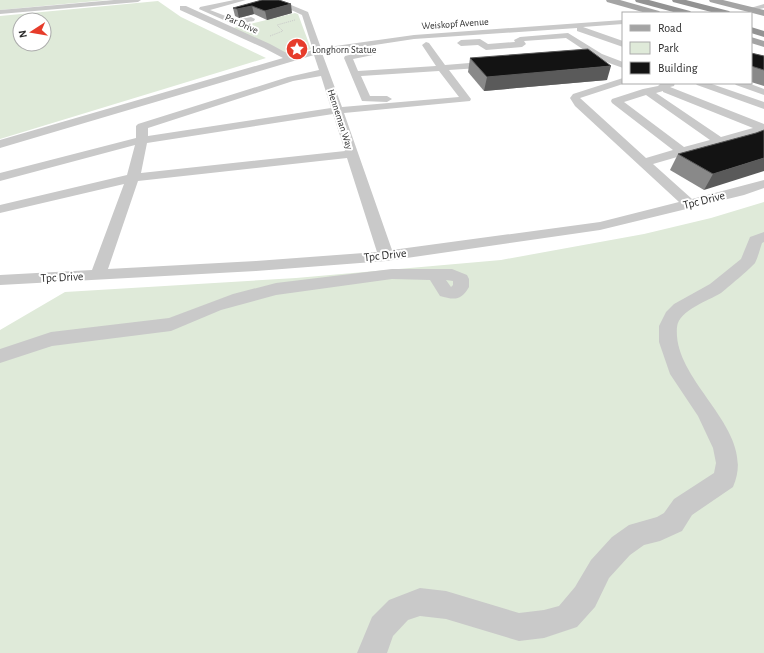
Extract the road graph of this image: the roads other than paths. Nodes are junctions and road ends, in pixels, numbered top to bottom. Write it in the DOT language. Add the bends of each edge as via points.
graph roads {
  1 [pos="138,0"];
  2 [pos="222,0"];
  3 [pos="610,0"];
  4 [pos="639,0"];
  5 [pos="676,0"];
  6 [pos="713,0"];
  7 [pos="274,1"];
  8 [pos="246,2"];
  9 [pos="263,6"];
  10 [pos="764,6"];
  11 [pos="751,10"];
  12 [pos="0,12"];
  13 [pos="652,12"];
  14 [pos="683,12"];
  15 [pos="722,12"];
  16 [pos="233,13"];
  17 [pos="764,13"];
  18 [pos="212,16"];
  19 [pos="251,20"];
  20 [pos="752,20"];
  21 [pos="622,23"];
  22 [pos="764,23"];
  23 [pos="572,26"];
  24 [pos="488,32"];
  25 [pos="764,34"];
  26 [pos="752,38"];
  27 [pos="752,38"];
  28 [pos="622,44"];
  29 [pos="764,44"];
  30 [pos="502,46"];
  31 [pos="318,51"];
  32 [pos="381,52"];
  33 [pos="514,56"];
  34 [pos="622,56"];
  35 [pos="603,57"];
  36 [pos="566,58"];
  37 [pos="291,59"];
  38 [pos="502,63"];
  39 [pos="622,65"];
  40 [pos="442,68"];
  41 [pos="325,72"];
  42 [pos="355,74"];
  43 [pos="622,81"];
  44 [pos="703,84"];
  45 [pos="742,84"];
  46 [pos="669,86"];
  47 [pos="647,90"];
  48 [pos="764,92"];
  49 [pos="152,104"];
  50 [pos="392,106"];
  51 [pos="764,106"];
  52 [pos="338,111"];
  53 [pos="170,117"];
  54 [pos="764,128"];
  55 [pos="142,140"];
  56 [pos="720,141"];
  57 [pos="0,144"];
  58 [pos="0,151"];
  59 [pos="683,152"];
  60 [pos="353,154"];
  61 [pos="643,163"];
  62 [pos="0,177"];
  63 [pos="133,178"];
  64 [pos="764,184"];
  65 [pos="689,204"];
  66 [pos="0,209"];
  67 [pos="764,237"];
  68 [pos="386,256"];
  69 [pos="98,275"];
  70 [pos="435,275"];
  71 [pos="0,280"];
  72 [pos="0,356"];
  73 [pos="372,653"];
  1 -- 12 [label="street"];
  2 -- 18 [label="street, Par Drive" via="183,8"];
  3 -- 13 [label="main road"];
  4 -- 14 [label="highway"];
  5 -- 15 [label="highway"];
  6 -- 11 [label="main road"];
  7 -- 9 [label="street"];
  7 -- 31 [label="street, Henneman Way" via="304,12"];
  8 -- 18 [label="street"];
  10 -- 11 [label="street"];
  11 -- 17 [label="main road"];
  16 -- 18 [label="street"];
  18 -- 19 [label="street" via="235,23"];
  18 -- 37 [label="street, Par Drive"];
  20 -- 22 [label="highway"];
  21 -- 23 [label="street, Weiskopf Avenue"];
  23 -- 24 [label="street, Weiskopf Avenue"];
  23 -- 28 [label="street"];
  24 -- 30 [label="street"];
  24 -- 31 [label="street, Weiskopf Avenue" via="414,37"];
  25 -- 26 [label="highway"];
  27 -- 29 [label="main road"];
  30 -- 33 [label="street"];
  30 -- 35 [label="street" via="525,46 518,40 520,38 568,35"];
  30 -- 40 [label="street" via="486,47 480,42 423,46"];
  31 -- 37 [label="street, Weiskopf Avenue"];
  31 -- 41 [label="street, Henneman Way"];
  32 -- 42 [label="street" via="348,58"];
  34 -- 35 [label="street"];
  35 -- 36 [label="street"];
  35 -- 39 [label="street"];
  37 -- 49 [label="street"];
  37 -- 57 [label="street"];
  38 -- 40 [label="street"];
  40 -- 42 [label="street"];
  40 -- 50 [label="street" via="466,99"];
  41 -- 52 [label="street, Henneman Way"];
  41 -- 53 [label="street" via="291,79"];
  42 -- 50 [label="street" via="366,98 388,99"];
  43 -- 61 [label="street" via="575,98"];
  44 -- 51 [label="street"];
  45 -- 48 [label="street"];
  46 -- 47 [label="street"];
  46 -- 54 [label="street" via="667,90"];
  47 -- 56 [label="street"];
  47 -- 59 [label="street" via="616,101"];
  49 -- 53 [label="street"];
  49 -- 58 [label="street"];
  50 -- 52 [label="street"];
  52 -- 55 [label="street"];
  52 -- 60 [label="street, Henneman Way"];
  53 -- 55 [label="street" via="142,126"];
  54 -- 56 [label="street"];
  55 -- 62 [label="street"];
  55 -- 63 [label="street"];
  56 -- 59 [label="street"];
  59 -- 61 [label="street"];
  60 -- 63 [label="street"];
  60 -- 68 [label="street, Henneman Way"];
  61 -- 65 [label="street"];
  63 -- 66 [label="street"];
  63 -- 69 [label="street"];
  64 -- 65 [label="street, Tpc Drive"];
  65 -- 68 [label="street, Tpc Drive" via="600,226"];
  67 -- 73 [label="street" via="755,240 748,261 716,288 680,308 672,316 668,326 668,342 680,374 705,410 724,447 727,463 725,479 683,507 673,522 660,530 638,534 621,546 600,569 585,597 567,618 519,627 446,605 420,602 399,610 382,627"];
  68 -- 69 [label="street, Tpc Drive"];
  69 -- 71 [label="street, Tpc Drive"];
  70 -- 72 [label="street" via="392,274 276,289 239,298 171,324 51,338"];
}
